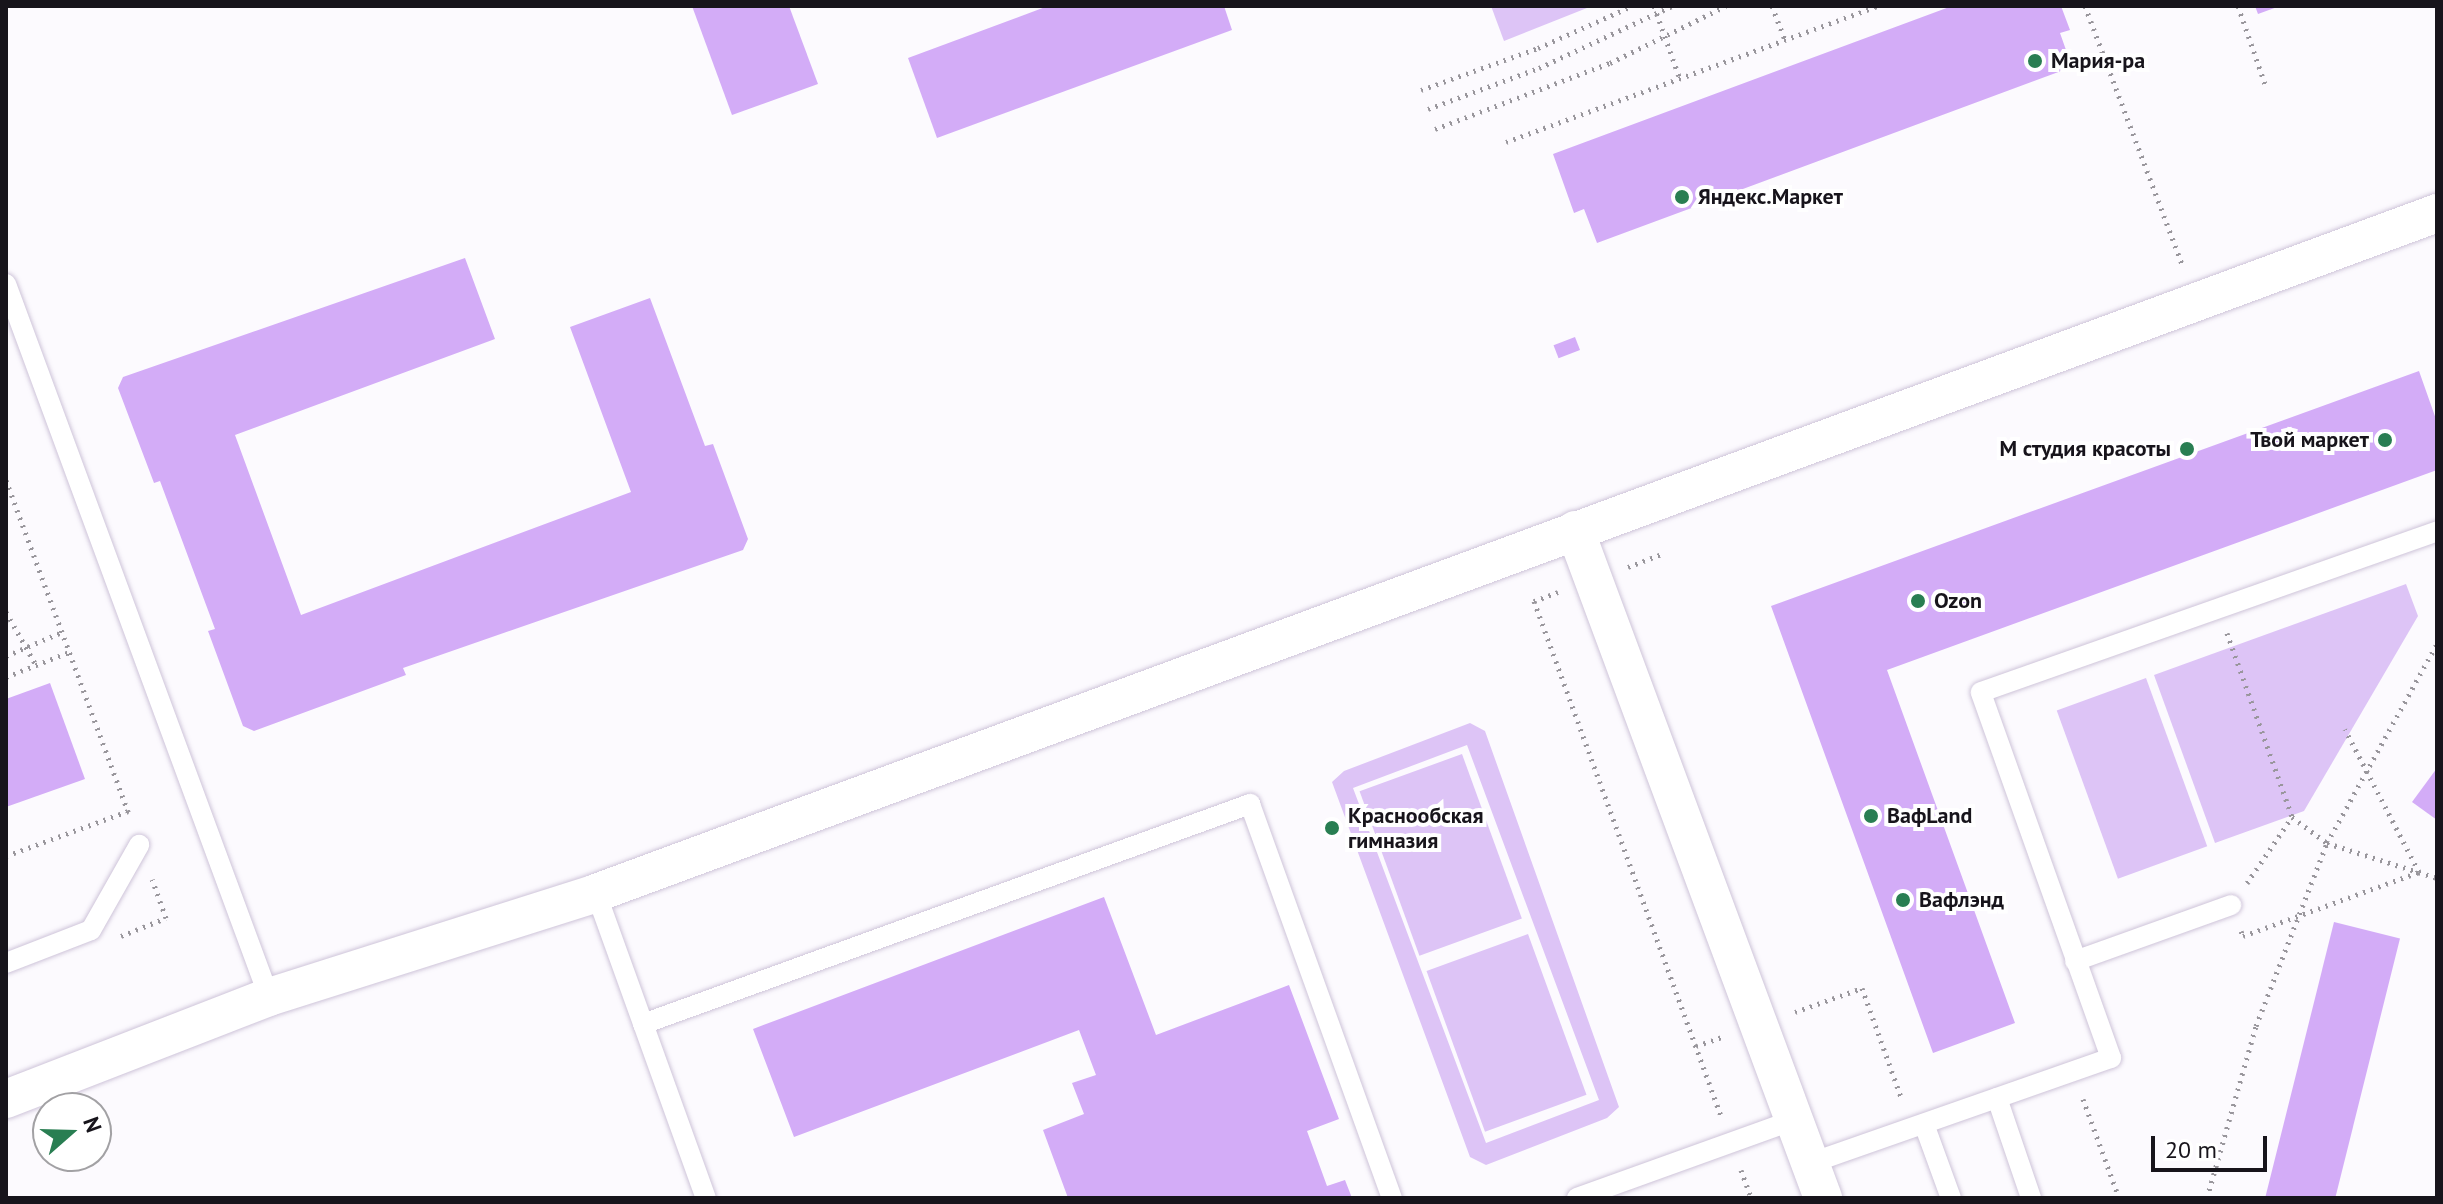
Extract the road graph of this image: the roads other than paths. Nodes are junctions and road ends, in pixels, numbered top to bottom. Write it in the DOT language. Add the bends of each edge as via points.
graph roads {
  1 [pos="2437,213"];
  2 [pos="6,284"];
  3 [pos="1575,530"];
  4 [pos="2437,531"];
  5 [pos="139,845"];
  6 [pos="596,893"];
  7 [pos="2231,905"];
  8 [pos="2075,961"];
  9 [pos="6,963"];
  10 [pos="269,997"];
  11 [pos="643,1024"];
  12 [pos="1997,1098"];
  13 [pos="6,1099"];
  14 [pos="1796,1119"];
  15 [pos="1918,1126"];
  16 [pos="1817,1180"];
  17 [pos="706,1198"];
  18 [pos="1392,1198"];
  19 [pos="1577,1198"];
  20 [pos="1951,1198"];
  21 [pos="2031,1198"];
  1 -- 3 [label="street"];
  2 -- 10 [label="lane"];
  3 -- 6 [label="street"];
  3 -- 14 [label="street"];
  4 -- 8 [label="lane" via="1981,692"];
  5 -- 9 [label="lane" via="91,930"];
  6 -- 10 [label="street"];
  6 -- 11 [label="lane"];
  7 -- 8 [label="lane"];
  8 -- 12 [label="lane" via="2111,1058"];
  10 -- 13 [label="street"];
  11 -- 17 [label="lane"];
  11 -- 18 [label="lane" via="1250,804"];
  12 -- 15 [label="lane"];
  12 -- 21 [label="lane"];
  14 -- 16 [label="street"];
  14 -- 19 [label="lane"];
  15 -- 16 [label="lane"];
  15 -- 20 [label="lane"];
}
